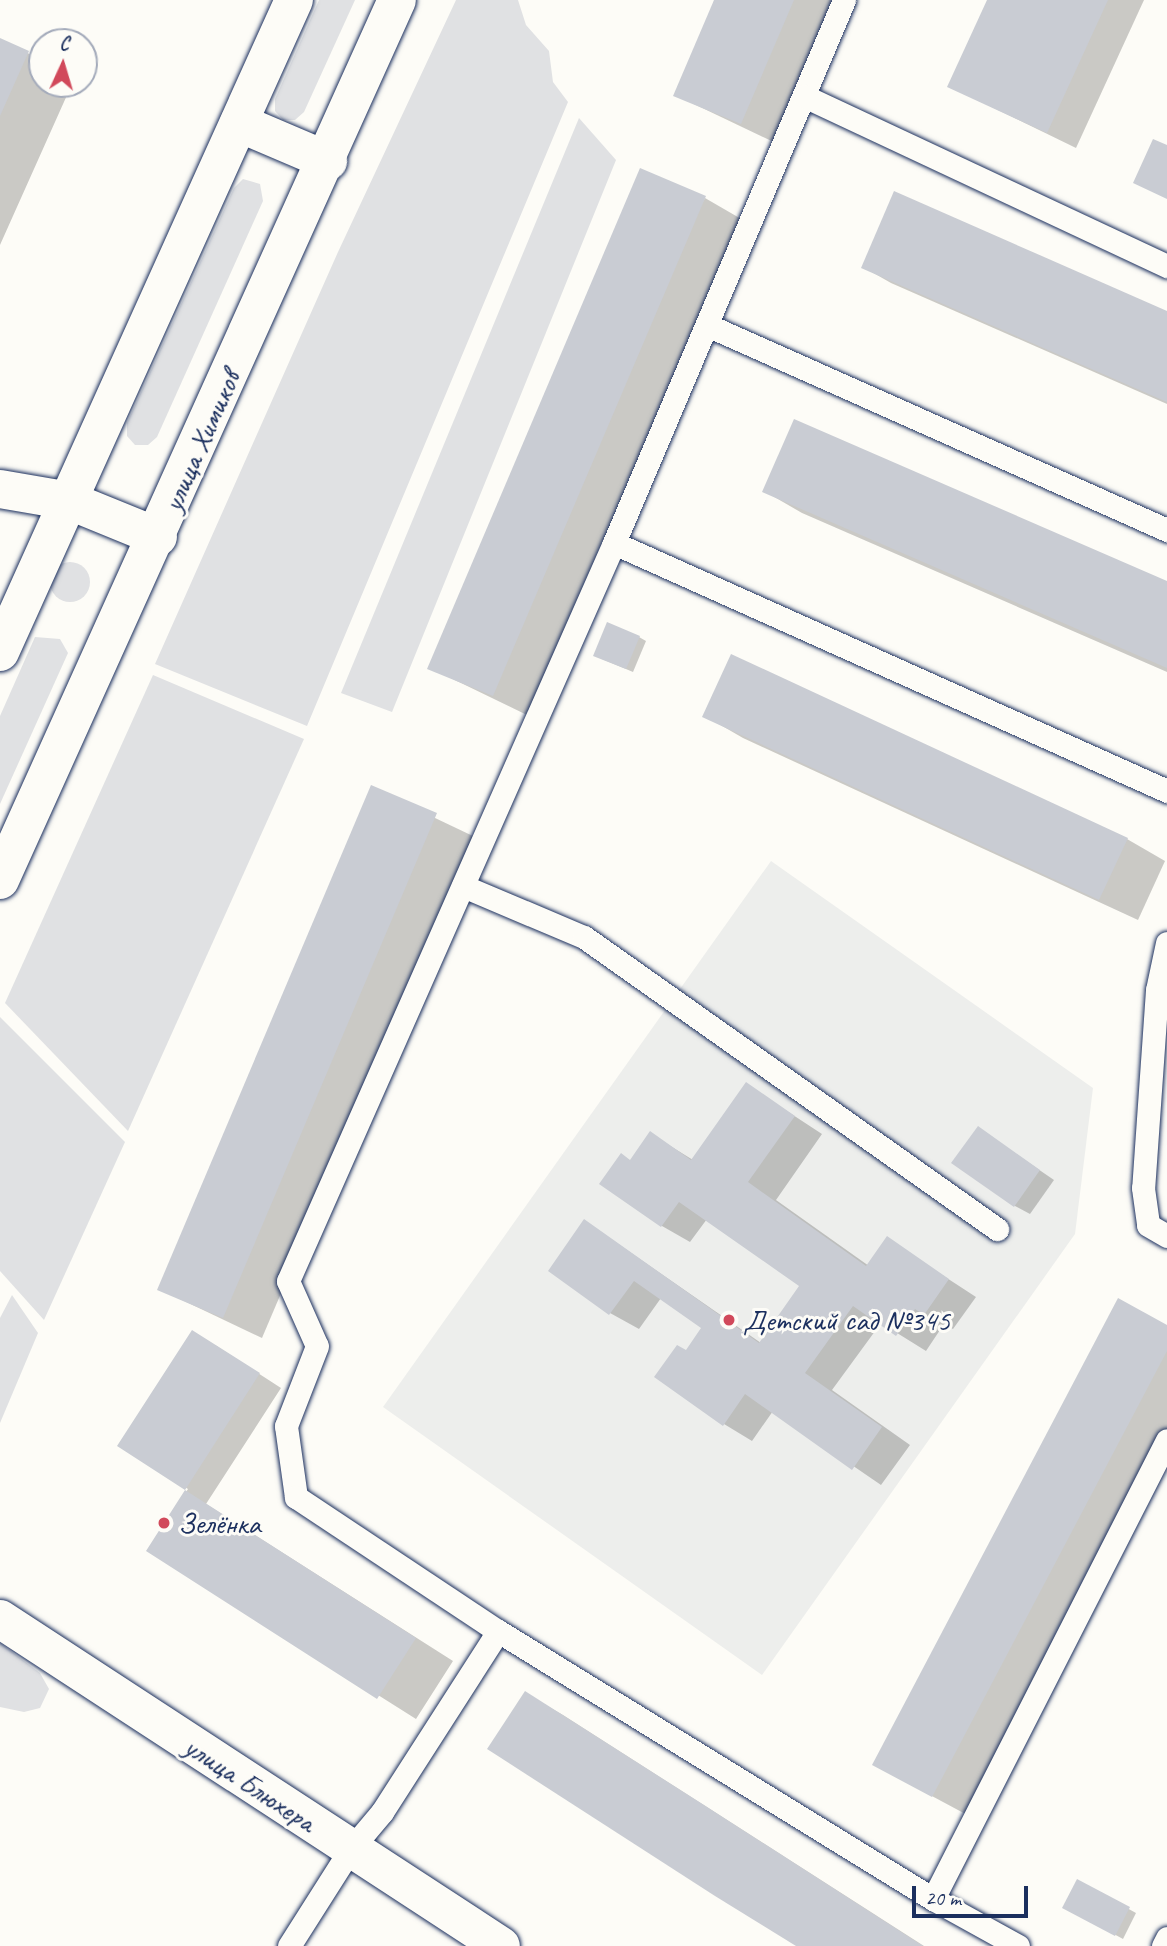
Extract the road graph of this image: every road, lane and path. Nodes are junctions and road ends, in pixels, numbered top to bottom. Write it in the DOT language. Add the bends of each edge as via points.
graph roads {
  1 [pos="294,0"];
  2 [pos="397,0"];
  3 [pos="844,0"];
  4 [pos="804,96"];
  5 [pos="239,123"];
  6 [pos="328,161"];
  7 [pos="1167,266"];
  8 [pos="707,326"];
  9 [pos="0,489"];
  10 [pos="69,501"];
  11 [pos="1167,530"];
  12 [pos="158,537"];
  13 [pos="614,543"];
  14 [pos="0,652"];
  15 [pos="1167,791"];
  16 [pos="0,880"];
  17 [pos="463,886"];
  18 [pos="1167,943"];
  19 [pos="997,1229"];
  20 [pos="1167,1236"];
  21 [pos="1167,1440"];
  22 [pos="0,1619"];
  23 [pos="498,1630"];
  24 [pos="350,1850"];
  25 [pos="933,1899"];
  26 [pos="1167,1938"];
  27 [pos="289,1946"];
  28 [pos="501,1946"];
  29 [pos="1018,1946"];
  30 [pos="1163,1946"];
  1 -- 5 [label="main road"];
  2 -- 6 [label="main road, улица Химиков"];
  3 -- 4 [label="lane"];
  4 -- 7 [label="lane"];
  4 -- 8 [label="lane"];
  5 -- 6 [label="main road"];
  5 -- 10 [label="main road"];
  6 -- 12 [label="main road, улица Химиков"];
  8 -- 11 [label="lane"];
  8 -- 13 [label="lane"];
  9 -- 10 [label="main road"];
  10 -- 12 [label="main road"];
  10 -- 14 [label="main road"];
  12 -- 16 [label="main road, улица Химиков"];
  13 -- 15 [label="lane"];
  13 -- 17 [label="lane"];
  17 -- 19 [label="lane" via="584,937"];
  17 -- 23 [label="lane" via="289,1281 317,1346 286,1426 296,1497"];
  18 -- 20 [label="lane" via="1157,990 1143,1188 1148,1225"];
  21 -- 25 [label="lane"];
  22 -- 24 [label="main road, улица Блюхера"];
  23 -- 24 [label="lane" via="382,1812"];
  23 -- 25 [label="lane"];
  24 -- 27 [label="lane"];
  24 -- 28 [label="main road, улица Блюхера"];
  25 -- 29 [label="lane"];
  26 -- 30 [label="lane"];
}
